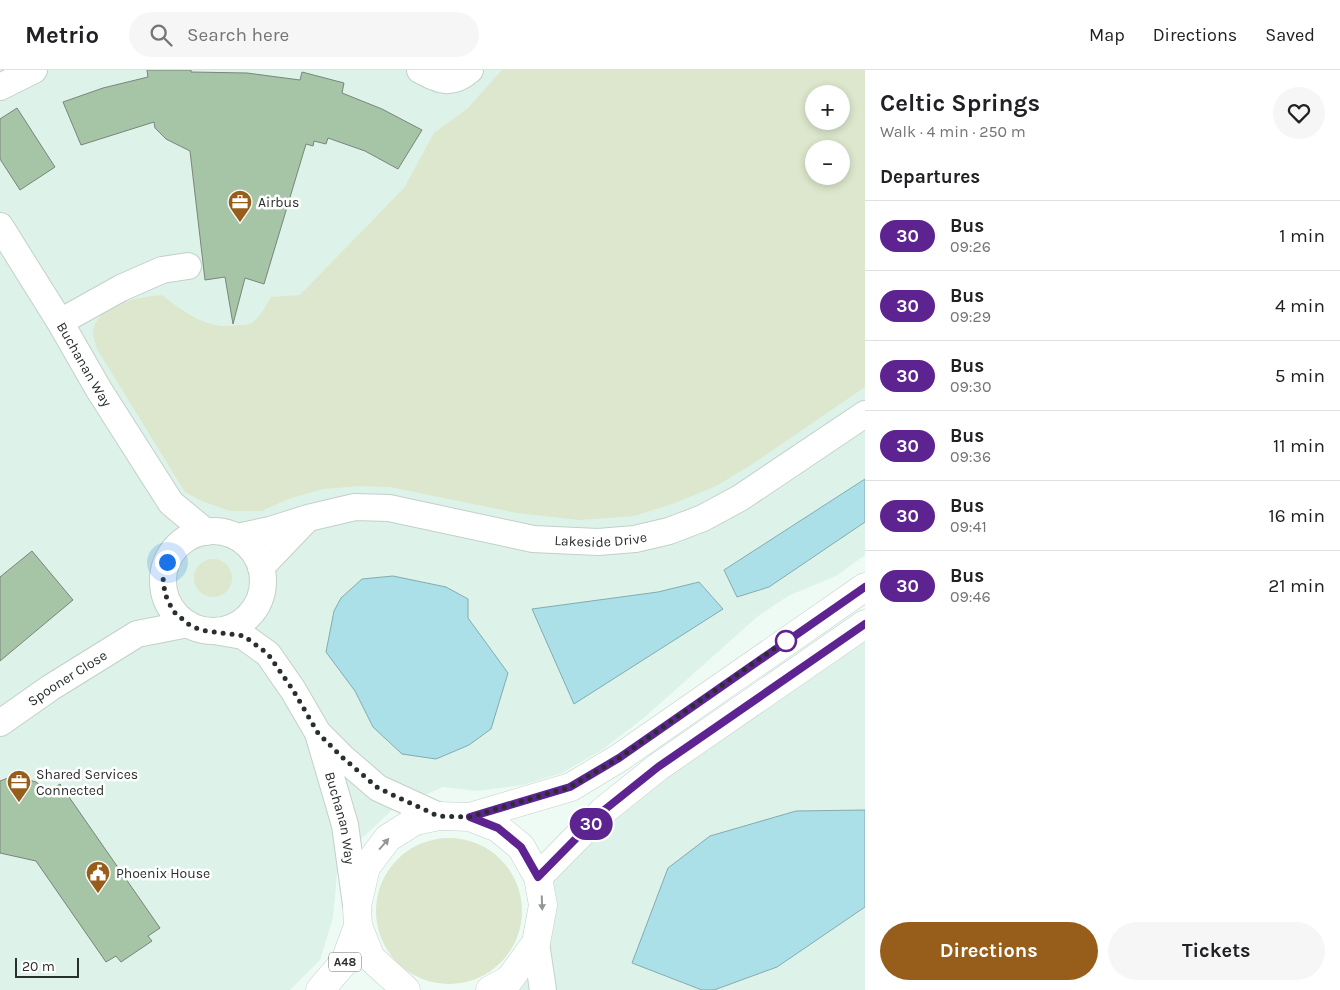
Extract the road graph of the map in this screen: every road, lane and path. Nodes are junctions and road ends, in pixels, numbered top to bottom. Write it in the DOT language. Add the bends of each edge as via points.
graph roads {
  1 [pos="420,70"];
  2 [pos="470,70"];
  3 [pos="28,72"];
  4 [pos="0,87"];
  5 [pos="0,226"];
  6 [pos="188,266"];
  7 [pos="60,322"];
  8 [pos="865,414"];
  9 [pos="171,503"];
  10 [pos="308,518"];
  11 [pos="206,532"];
  12 [pos="237,537"];
  13 [pos="167,562"];
  14 [pos="261,567"];
  15 [pos="865,587"];
  16 [pos="165,594"];
  17 [pos="255,608"];
  18 [pos="188,624"];
  19 [pos="865,624"];
  20 [pos="214,631"];
  21 [pos="138,634"];
  22 [pos="268,654"];
  23 [pos="0,723"];
  24 [pos="318,733"];
  25 [pos="438,816"];
  26 [pos="470,817"];
  27 [pos="538,877"];
  28 [pos="357,916"];
  29 [pos="536,944"];
  30 [pos="320,990"];
  31 [pos="406,990"];
  32 [pos="490,990"];
  33 [pos="543,990"];
  1 -- 2 [label="street" via="445,81 456,80"];
  3 -- 4 [label="street"];
  5 -- 7 [label="street, Buchanan Way"];
  6 -- 7 [label="street" via="162,270 121,288"];
  7 -- 9 [label="street, Buchanan Way"];
  8 -- 10 [label="street, Lakeside Drive" via="740,498 703,518 635,540 533,539 389,508 355,507"];
  9 -- 11 [label="street, Buchanan Way"];
  9 -- 13 [label="street, Buchanan Way" via="176,529"];
  10 -- 12 [label="street, Lakeside Drive"];
  10 -- 14 [label="street"];
  11 -- 12 [label="street" via="222,532"];
  11 -- 13 [label="street" via="190,537 176,548"];
  12 -- 14 [label="street" via="252,550"];
  13 -- 16 [label="street, Buchanan Way" via="163,578"];
  14 -- 17 [label="street" via="261,595"];
  15 -- 26 [label="main road" via="619,758 570,787"];
  16 -- 18 [label="street, Buchanan Way" via="173,611"];
  16 -- 21 [label="street, Spooner Close"];
  17 -- 20 [label="street" via="230,628"];
  17 -- 22 [label="street, Buchanan Way"];
  18 -- 20 [label="street, Buchanan Way" via="200,630"];
  18 -- 21 [label="street, Spooner Close"];
  19 -- 27 [label="main road" via="658,767 603,811"];
  20 -- 22 [label="street, Buchanan Way" via="244,636"];
  21 -- 23 [label="street, Spooner Close"];
  22 -- 24 [label="street, Buchanan Way"];
  24 -- 25 [label="street, Buchanan Way" via="378,788"];
  24 -- 28 [label="street, Buchanan Way" via="345,824"];
  25 -- 26 [label="main road"];
  28 -- 25 [label="main road, one-way" via="366,867 388,838 415,821"];
  26 -- 27 [label="main road" via="498,828 521,847"];
  27 -- 29 [label="main road, one-way" via="543,904"];
  28 -- 30 [label="main road, A48" via="346,961"];
  28 -- 31 [label="main road" via="371,958"];
  29 -- 32 [label="main road" via="509,980"];
  29 -- 33 [label="street"];
}
